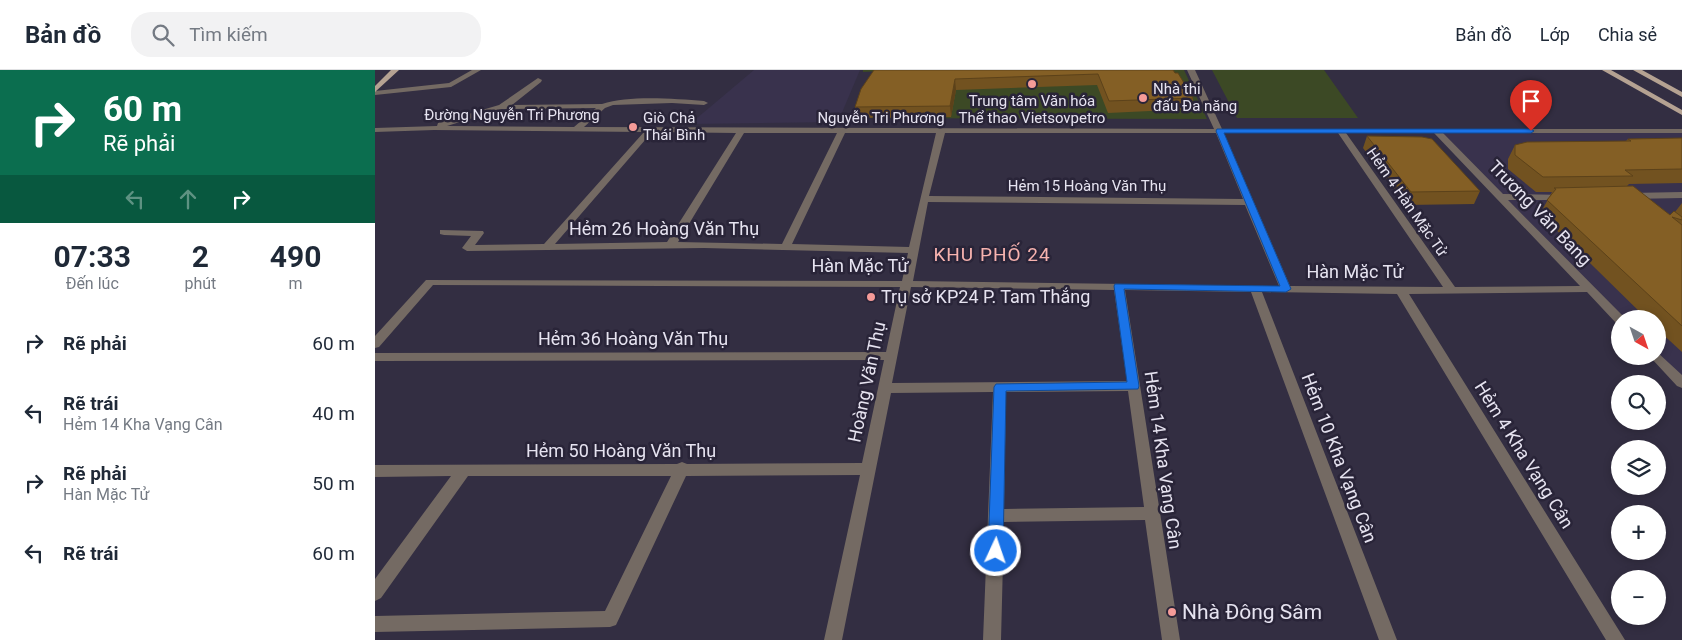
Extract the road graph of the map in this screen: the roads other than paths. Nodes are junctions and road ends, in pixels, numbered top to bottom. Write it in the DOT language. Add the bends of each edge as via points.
graph roads {
  1 [pos="395,70"];
  2 [pos="477,70"];
  3 [pos="1191,70"];
  4 [pos="1606,70"];
  5 [pos="1637,70"];
  6 [pos="538,80"];
  7 [pos="375,91"];
  8 [pos="1680,92"];
  9 [pos="704,103"];
  10 [pos="602,106"];
  11 [pos="502,107"];
  12 [pos="1682,113"];
  13 [pos="434,128"];
  14 [pos="576,129"];
  15 [pos="375,130"];
  16 [pos="650,130"];
  17 [pos="1340,130"];
  18 [pos="741,131"];
  19 [pos="842,131"];
  20 [pos="941,131"];
  21 [pos="1219,131"];
  22 [pos="1436,131"];
  23 [pos="1682,131"];
  24 [pos="1682,195"];
  25 [pos="1577,196"];
  26 [pos="1615,196"];
  27 [pos="1635,196"];
  28 [pos="1500,197"];
  29 [pos="924,199"];
  30 [pos="1250,202"];
  31 [pos="1648,207"];
  32 [pos="444,232"];
  33 [pos="671,245"];
  34 [pos="786,246"];
  35 [pos="547,247"];
  36 [pos="914,250"];
  37 [pos="907,284"];
  38 [pos="1119,286"];
  39 [pos="1255,289"];
  40 [pos="1286,289"];
  41 [pos="1590,289"];
  42 [pos="1451,290"];
  43 [pos="1401,291"];
  44 [pos="1611,311"];
  45 [pos="375,344"];
  46 [pos="892,356"];
  47 [pos="375,357"];
  48 [pos="1665,365"];
  49 [pos="1680,379"];
  50 [pos="1133,386"];
  51 [pos="1000,387"];
  52 [pos="885,388"];
  53 [pos="681,468"];
  54 [pos="868,469"];
  55 [pos="464,470"];
  56 [pos="375,471"];
  57 [pos="1152,513"];
  58 [pos="997,516"];
  59 [pos="375,593"];
  60 [pos="375,624"];
  61 [pos="833,640"];
  62 [pos="992,640"];
  63 [pos="1171,640"];
  64 [pos="1388,640"];
  65 [pos="1616,640"];
  1 -- 7 [label="main road"];
  2 -- 7 [label="street" via="451,85"];
  3 -- 21 [label="street"];
  4 -- 12 [label="main road"];
  5 -- 8 [label="main road"];
  6 -- 11 [label="street"];
  9 -- 10 [label="street" via="621,102"];
  10 -- 11 [label="street"];
  10 -- 14 [label="street"];
  11 -- 13 [label="street"];
  13 -- 14 [label="street, Đường Nguyễn Tri Phương"];
  13 -- 15 [label="street, Đường Nguyễn Tri Phương"];
  14 -- 16 [label="street, Đường Nguyễn Tri Phương"];
  16 -- 18 [label="street, Nguyễn Tri Phương"];
  16 -- 35 [label="street"];
  17 -- 21 [label="street, Nguyễn Tri Phương"];
  17 -- 22 [label="street, Nguyễn Tri Phương"];
  17 -- 42 [label="street, Hẻm 4 Hàn Mặc Tử"];
  18 -- 19 [label="street, Nguyễn Tri Phương"];
  18 -- 33 [label="street"];
  19 -- 20 [label="street, Nguyễn Tri Phương"];
  19 -- 34 [label="street"];
  20 -- 21 [label="street, Nguyễn Tri Phương"];
  20 -- 29 [label="street, Hoàng Văn Thụ"];
  21 -- 30 [label="street"];
  22 -- 23 [label="street, Nguyễn Tri Phương"];
  22 -- 28 [label="street, Trương Văn Bang"];
  24 -- 27 [label="street"];
  25 -- 28 [label="street"];
  26 -- 27 [label="street"];
  27 -- 31 [label="street"];
  28 -- 41 [label="street, Trương Văn Bang"];
  29 -- 30 [label="street, Hẻm 15 Hoàng Văn Thụ"];
  29 -- 36 [label="street, Hoàng Văn Thụ"];
  30 -- 40 [label="street"];
  32 -- 35 [label="street, Hẻm 26 Hoàng Văn Thụ" via="479,233 467,248"];
  33 -- 34 [label="street, Hẻm 26 Hoàng Văn Thụ"];
  33 -- 35 [label="street, Hẻm 26 Hoàng Văn Thụ"];
  34 -- 36 [label="street, Hẻm 26 Hoàng Văn Thụ"];
  36 -- 37 [label="street, Hoàng Văn Thụ"];
  37 -- 38 [label="street, Hàn Mặc Tử"];
  37 -- 45 [label="street, Hàn Mặc Tử" via="430,282"];
  37 -- 46 [label="street, Hoàng Văn Thụ"];
  38 -- 39 [label="street, Hàn Mặc Tử"];
  38 -- 50 [label="street, Hẻm 14 Kha Vạng Cân"];
  39 -- 40 [label="street, Hàn Mặc Tử"];
  39 -- 64 [label="street, Hẻm 10 Kha Vạng Cân"];
  40 -- 43 [label="street, Hàn Mặc Tử"];
  41 -- 42 [label="street, Hàn Mặc Tử"];
  41 -- 44 [label="street, Trương Văn Bang"];
  42 -- 43 [label="street, Hàn Mặc Tử"];
  43 -- 65 [label="street, Hẻm 4 Kha Vạng Cân"];
  46 -- 47 [label="street, Hẻm 36 Hoàng Văn Thụ"];
  46 -- 52 [label="street, Hoàng Văn Thụ"];
  48 -- 49 [label="street"];
  50 -- 51 [label="street"];
  50 -- 57 [label="street, Hẻm 14 Kha Vạng Cân"];
  51 -- 52 [label="street"];
  51 -- 58 [label="street"];
  52 -- 54 [label="street, Hoàng Văn Thụ"];
  53 -- 60 [label="street" via="610,620"];
  54 -- 55 [label="street, Hẻm 50 Hoàng Văn Thụ"];
  54 -- 61 [label="street, Hoàng Văn Thụ"];
  55 -- 56 [label="street, Hẻm 50 Hoàng Văn Thụ"];
  55 -- 59 [label="street"];
  57 -- 58 [label="street"];
  57 -- 63 [label="street, Hẻm 14 Kha Vạng Cân"];
  58 -- 62 [label="street"];
}
